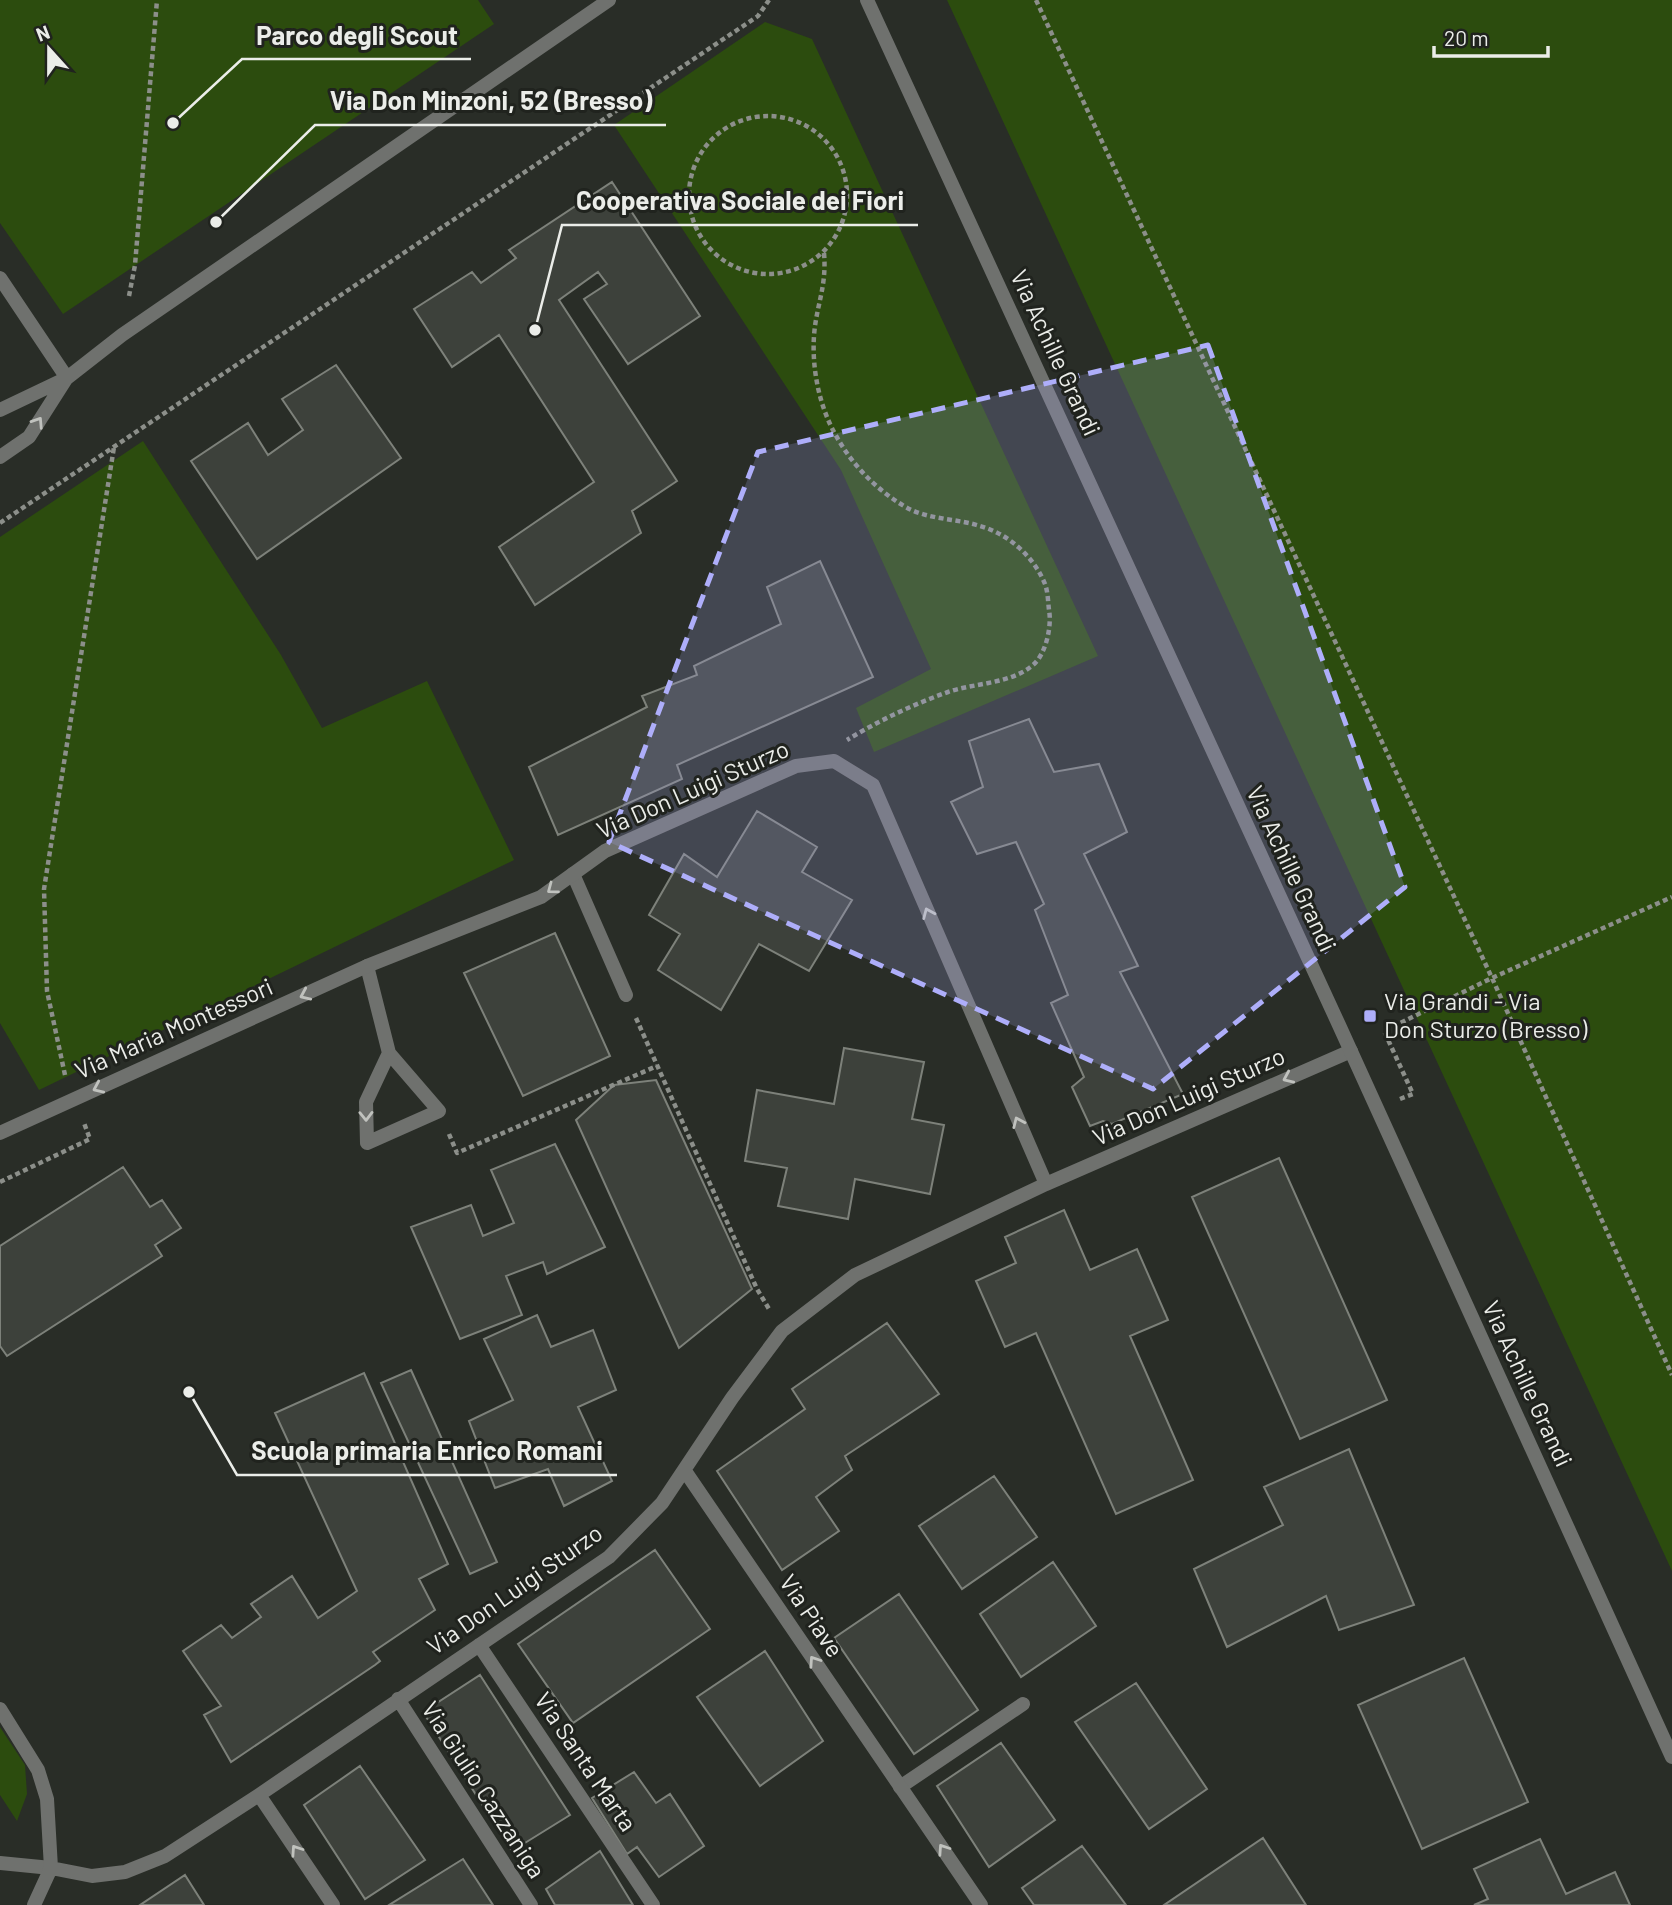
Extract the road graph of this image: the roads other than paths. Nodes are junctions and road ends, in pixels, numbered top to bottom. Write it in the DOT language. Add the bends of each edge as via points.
graph roads {
  1 [pos="609,0"];
  2 [pos="867,0"];
  3 [pos="0,278"];
  4 [pos="67,378"];
  5 [pos="0,411"];
  6 [pos="0,457"];
  7 [pos="573,874"];
  8 [pos="367,966"];
  9 [pos="626,995"];
  10 [pos="1350,1051"];
  11 [pos="389,1053"];
  12 [pos="0,1133"];
  13 [pos="1046,1184"];
  14 [pos="685,1471"];
  15 [pos="479,1645"];
  16 [pos="398,1699"];
  17 [pos="1023,1704"];
  18 [pos="0,1709"];
  19 [pos="1672,1757"];
  20 [pos="900,1787"];
  21 [pos="259,1795"];
  22 [pos="0,1863"];
  23 [pos="51,1868"];
  24 [pos="34,1905"];
  25 [pos="333,1905"];
  26 [pos="531,1905"];
  27 [pos="653,1905"];
  28 [pos="981,1905"];
  1 -- 4 [label="street" via="122,335"];
  2 -- 10 [label="street, Via Achille Grandi"];
  3 -- 4 [label="street"];
  4 -- 5 [label="street"];
  6 -- 4 [label="street, one-way" via="29,437"];
  7 -- 8 [label="street, Via Don Luigi Sturzo, one-way" via="541,897"];
  7 -- 9 [label="street"];
  13 -- 7 [label="street, Via Don Luigi Sturzo, one-way" via="873,785 834,761 796,766 605,850"];
  8 -- 11 [label="street"];
  8 -- 12 [label="street, Via Maria Montessori, one-way"];
  10 -- 13 [label="street, Via Don Luigi Sturzo, one-way"];
  10 -- 19 [label="street, Via Achille Grandi"];
  11 -- 11 [label="street, one-way" via="366,1102 367,1143 439,1111"];
  13 -- 14 [label="street, Via Don Luigi Sturzo" via="855,1275 782,1331"];
  14 -- 15 [label="street, Via Don Luigi Sturzo" via="663,1503 609,1557"];
  20 -- 14 [label="street, Via Piave, one-way"];
  15 -- 16 [label="street, Via Don Luigi Sturzo"];
  15 -- 27 [label="street, Via Santa Marta"];
  16 -- 21 [label="street, Via Don Luigi Sturzo"];
  16 -- 26 [label="street, Via Giulio Cazzaniga"];
  17 -- 20 [label="street"];
  18 -- 23 [label="street" via="38,1770 47,1799"];
  28 -- 20 [label="street, Via Piave, one-way"];
  21 -- 23 [label="street, Via Don Luigi Sturzo" via="165,1856 125,1872 92,1877"];
  25 -- 21 [label="street, one-way"];
  22 -- 23 [label="street, Via Don Luigi Sturzo"];
  23 -- 24 [label="street"];
}
